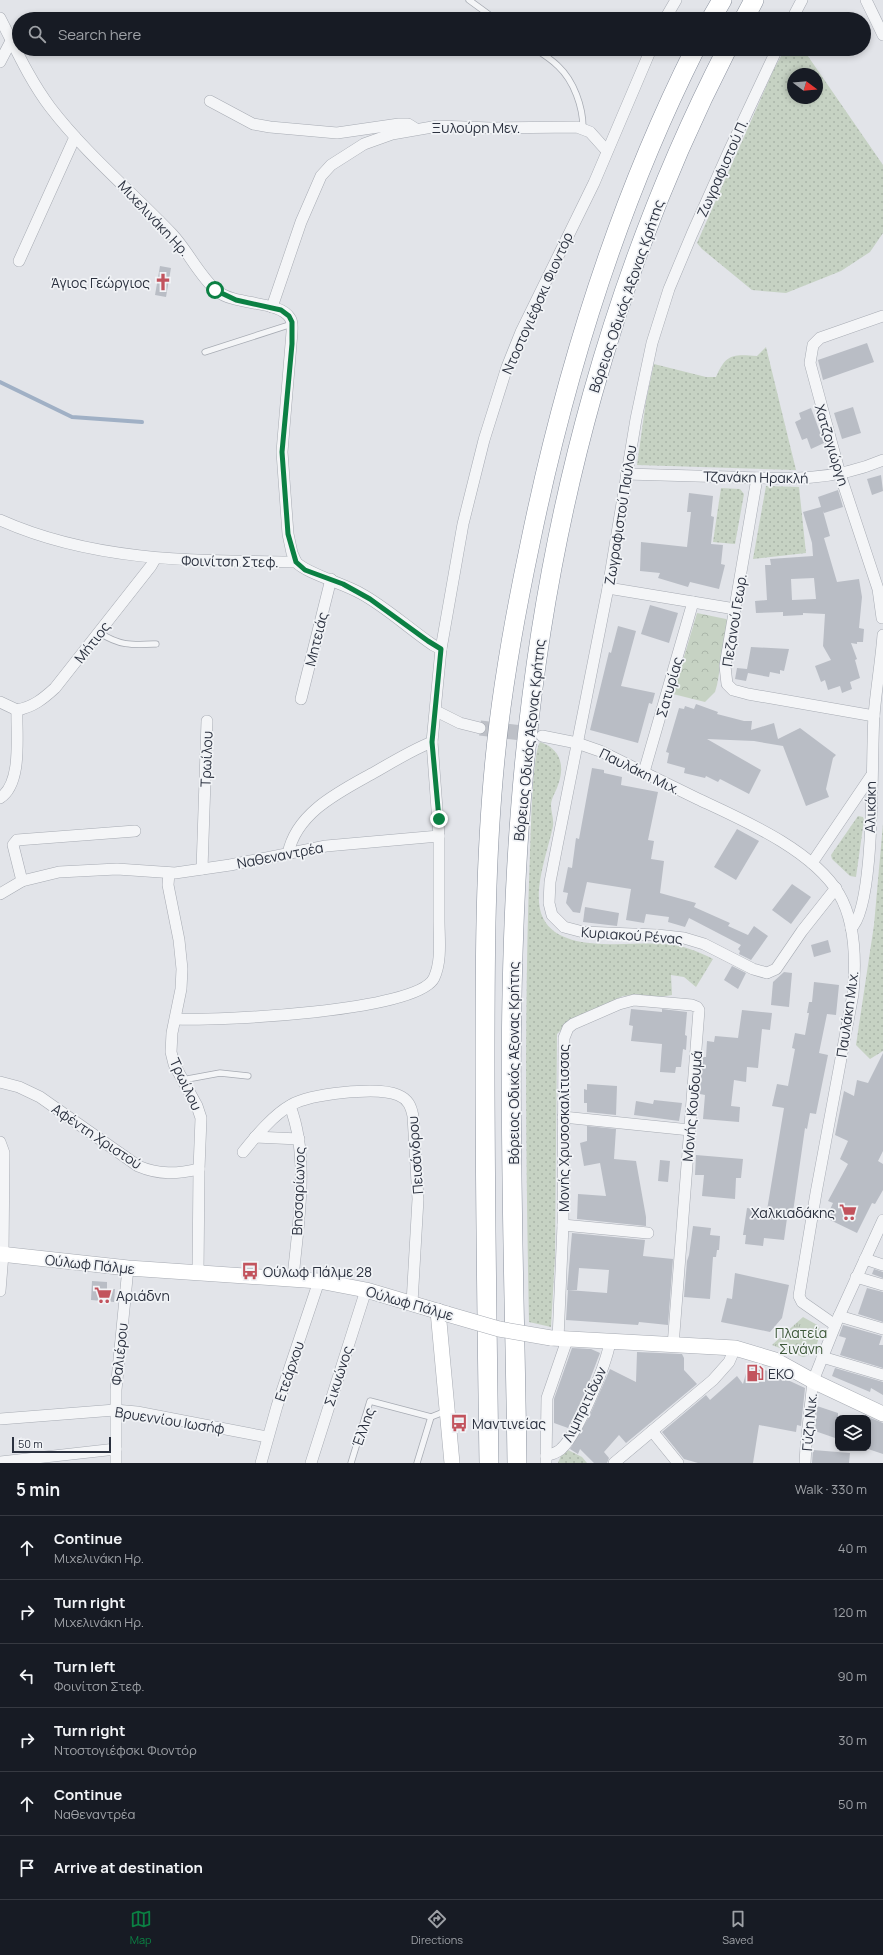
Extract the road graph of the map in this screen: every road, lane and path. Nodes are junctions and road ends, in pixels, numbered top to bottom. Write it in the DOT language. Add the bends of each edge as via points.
graph roads {
  1 [pos="469,0"];
  2 [pos="676,0"];
  3 [pos="722,0"];
  4 [pos="754,0"];
  5 [pos="802,0"];
  6 [pos="866,0"];
  7 [pos="485,12"];
  8 [pos="669,12"];
  9 [pos="715,12"];
  10 [pos="748,12"];
  11 [pos="796,12"];
  12 [pos="0,18"];
  13 [pos="883,35"];
  14 [pos="11,41"];
  15 [pos="18,56"];
  16 [pos="545,56"];
  17 [pos="649,56"];
  18 [pos="692,56"];
  19 [pos="724,56"];
  20 [pos="774,56"];
  21 [pos="0,62"];
  22 [pos="210,101"];
  23 [pos="583,128"];
  24 [pos="416,129"];
  25 [pos="75,137"];
  26 [pos="607,151"];
  27 [pos="19,261"];
  28 [pos="669,289"];
  29 [pos="272,307"];
  30 [pos="883,316"];
  31 [pos="292,324"];
  32 [pos="206,352"];
  33 [pos="883,460"];
  34 [pos="626,474"];
  35 [pos="840,474"];
  36 [pos="757,478"];
  37 [pos="0,520"];
  38 [pos="155,559"];
  39 [pos="296,562"];
  40 [pos="331,579"];
  41 [pos="608,588"];
  42 [pos="693,602"];
  43 [pos="735,609"];
  44 [pos="883,617"];
  45 [pos="883,625"];
  46 [pos="100,633"];
  47 [pos="883,634"];
  48 [pos="156,644"];
  49 [pos="441,649"];
  50 [pos="301,699"];
  51 [pos="0,702"];
  52 [pos="17,710"];
  53 [pos="436,712"];
  54 [pos="874,716"];
  55 [pos="208,721"];
  56 [pos="480,728"];
  57 [pos="542,736"];
  58 [pos="432,742"];
  59 [pos="577,743"];
  60 [pos="644,772"];
  61 [pos="871,776"];
  62 [pos="0,798"];
  63 [pos="135,831"];
  64 [pos="439,836"];
  65 [pos="288,854"];
  66 [pos="812,863"];
  67 [pos="202,870"];
  68 [pos="169,873"];
  69 [pos="22,881"];
  70 [pos="836,888"];
  71 [pos="0,894"];
  72 [pos="851,928"];
  73 [pos="176,1019"];
  74 [pos="565,1032"];
  75 [pos="248,1076"];
  76 [pos="182,1080"];
  77 [pos="0,1082"];
  78 [pos="290,1106"];
  79 [pos="563,1117"];
  80 [pos="690,1130"];
  81 [pos="256,1137"];
  82 [pos="299,1138"];
  83 [pos="0,1142"];
  84 [pos="243,1152"];
  85 [pos="199,1169"];
  86 [pos="883,1220"];
  87 [pos="563,1225"];
  88 [pos="648,1233"];
  89 [pos="2,1254"];
  90 [pos="865,1259"];
  91 [pos="883,1265"];
  92 [pos="128,1268"];
  93 [pos="198,1274"];
  94 [pos="856,1277"];
  95 [pos="293,1278"];
  96 [pos="319,1281"];
  97 [pos="883,1285"];
  98 [pos="366,1290"];
  99 [pos="0,1291"];
  100 [pos="412,1303"];
  101 [pos="443,1312"];
  102 [pos="837,1320"];
  103 [pos="883,1329"];
  104 [pos="559,1339"];
  105 [pos="610,1342"];
  106 [pos="673,1346"];
  107 [pos="735,1348"];
  108 [pos="822,1357"];
  109 [pos="883,1375"];
  110 [pos="813,1381"];
  111 [pos="115,1410"];
  112 [pos="447,1411"];
  113 [pos="883,1414"];
  114 [pos="431,1417"];
  115 [pos="0,1419"];
  116 [pos="652,1431"];
  117 [pos="268,1437"];
  118 [pos="116,1449"];
  119 [pos="546,1460"];
  120 [pos="0,1462"];
  121 [pos="116,1463"];
  122 [pos="261,1463"];
  123 [pos="311,1463"];
  124 [pos="351,1463"];
  125 [pos="417,1463"];
  126 [pos="452,1463"];
  127 [pos="489,1463"];
  128 [pos="517,1463"];
  129 [pos="614,1463"];
  130 [pos="678,1463"];
  131 [pos="806,1463"];
  1 -- 7 [label="lane"];
  2 -- 8 [label="street"];
  3 -- 9 [label="highway"];
  4 -- 10 [label="highway"];
  5 -- 11 [label="street"];
  6 -- 13 [label="street"];
  12 -- 14 [label="street, Μιχελινάκη Ηρ."];
  14 -- 21 [label="street"];
  15 -- 25 [label="street, Μιχελινάκη Ηρ." via="29,77"];
  16 -- 23 [label="lane" via="569,79 580,105"];
  17 -- 26 [label="street, Ντοστογιέφσκι Φιοντόρ"];
  18 -- 127 [label="highway, Βόρειος Οδικός Άξονας Κρήτης" via="643,164 609,254 575,356 546,466 512,634 495,758 487,901 485,1140"];
  19 -- 128 [label="highway, Βόρειος Οδικός Άξονας Κρήτης" via="703,96 669,174 617,313 583,426 559,532 539,639 524,759 517,852 513,972 512,1147"];
  20 -- 28 [label="street, Ζωγραφιστού Π."];
  22 -- 24 [label="street" via="253,124 270,127 337,133 394,124 408,124"];
  23 -- 24 [label="street, Ξυλούρη Μεν." via="438,126"];
  23 -- 26 [label="street"];
  24 -- 29 [label="street, Ξυλούρη Μεν." via="368,142 325,171 306,210"];
  25 -- 27 [label="street"];
  25 -- 29 [label="street, Μιχελινάκη Ηρ." via="176,238 215,290 236,300"];
  26 -- 49 [label="street, Ντοστογιέφσκι Φιοντόρ" via="507,367 484,440 463,524"];
  28 -- 34 [label="street, Ζωγραφιστού Παύλου" via="652,343"];
  29 -- 31 [label="street, Μιχελινάκη Ηρ." via="288,315"];
  30 -- 35 [label="street, Χατζογιώργη" via="820,338 812,345 812,375"];
  31 -- 32 [label="lane"];
  31 -- 39 [label="street" via="284,413 282,473 290,544"];
  33 -- 35 [label="street, Τζανάκη Ηρακλή"];
  34 -- 36 [label="street, Τζανάκη Ηρακλή"];
  34 -- 41 [label="street, Ζωγραφιστού Παύλου"];
  35 -- 36 [label="street, Τζανάκη Ηρακλή" via="804,478"];
  35 -- 44 [label="street, Χατζογιώργη" via="878,589"];
  36 -- 43 [label="street, Πεζανού Γεωρ."];
  37 -- 38 [label="street, Φοινίτση Στεφ." via="73,545 118,555"];
  38 -- 39 [label="street, Φοινίτση Στεφ."];
  38 -- 46 [label="street, Μήτιος"];
  39 -- 40 [label="street, Φοινίτση Στεφ." via="305,570"];
  40 -- 49 [label="street, Φοινίτση Στεφ." via="359,592"];
  40 -- 50 [label="street, Μητειάς"];
  41 -- 42 [label="street"];
  41 -- 59 [label="street, Ζωγραφιστού Παύλου"];
  42 -- 43 [label="street"];
  42 -- 60 [label="street, Σατυρίας"];
  43 -- 54 [label="street, Πεζανού Γεωρ." via="725,666 727,684 733,690"];
  44 -- 45 [label="street"];
  46 -- 48 [label="lane" via="111,641 126,645"];
  46 -- 52 [label="street, Μήτιος" via="55,688 36,704"];
  47 -- 54 [label="street, Αλικάκη"];
  49 -- 53 [label="street, Ντοστογιέφσκι Φιοντόρ"];
  51 -- 52 [label="street"];
  52 -- 62 [label="street" via="15,773 11,787"];
  53 -- 56 [label="street" via="460,723"];
  53 -- 58 [label="street"];
  54 -- 61 [label="street, Αλικάκη"];
  55 -- 67 [label="street, Τρωίλου"];
  57 -- 59 [label="street, Παυλάκη Μιχ."];
  58 -- 64 [label="street"];
  58 -- 65 [label="street" via="398,758 324,803 294,836"];
  59 -- 60 [label="street, Παυλάκη Μιχ."];
  59 -- 70 [label="street, Κυριακού Ρένας" via="550,882 549,903 552,915 560,924 576,931 684,938 704,944 753,969 767,973 776,969"];
  60 -- 66 [label="street, Παυλάκη Μιχ." via="753,826"];
  61 -- 66 [label="street"];
  61 -- 72 [label="street, Αλικάκη" via="865,893 858,919"];
  63 -- 69 [label="street" via="18,840 13,845"];
  64 -- 65 [label="street, Ναθεναντρέα" via="326,846"];
  64 -- 73 [label="street" via="438,956 434,978 428,986 402,997 284,1015 208,1020"];
  65 -- 67 [label="street, Ναθεναντρέα"];
  66 -- 70 [label="street, Παυλάκη Μιχ."];
  67 -- 68 [label="street, Ναθεναντρέα"];
  68 -- 69 [label="street, Ναθεναντρέα" via="132,869 85,870 59,872"];
  68 -- 73 [label="street, Τρωίλου" via="168,885 182,969"];
  69 -- 71 [label="street, Ναθεναντρέα"];
  70 -- 72 [label="street, Παυλάκη Μιχ." via="847,911"];
  72 -- 102 [label="street, Παυλάκη Μιχ." via="854,954 853,994 799,1296 802,1302"];
  73 -- 76 [label="street, Τρωίλου" via="171,1052"];
  74 -- 79 [label="street, Μονής Χρυσοσκαλίτισσας"];
  74 -- 80 [label="street, Μονής Κουδουμά" via="573,1024 626,1001 697,1006 698,1025"];
  75 -- 76 [label="lane" via="220,1073"];
  76 -- 85 [label="street, Τρωίλου" via="201,1118"];
  77 -- 85 [label="street, Αφέντη Χριστού" via="40,1097 142,1168 171,1174"];
  78 -- 81 [label="street, Πεισάνδρου"];
  78 -- 82 [label="street, Βησσαρίωνος"];
  78 -- 100 [label="street, Πεισάνδρου" via="321,1095 371,1092 396,1094 409,1102 413,1116 418,1199"];
  79 -- 80 [label="street"];
  79 -- 87 [label="street, Μονής Χρυσοσκαλίτισσας"];
  80 -- 106 [label="street, Μονής Κουδουμά"];
  81 -- 82 [label="street"];
  81 -- 84 [label="street, Πεισάνδρου"];
  82 -- 95 [label="street, Βησσαρίωνος" via="299,1213"];
  83 -- 89 [label="street" via="4,1153"];
  85 -- 93 [label="street, Τρωίλου"];
  86 -- 90 [label="street, Γύζη Νικ."];
  87 -- 88 [label="street, Μονής Χρυσοσκαλίτισσας"];
  87 -- 104 [label="street, Μονής Χρυσοσκαλίτισσας"];
  89 -- 92 [label="street, Ούλωφ Πάλμε"];
  89 -- 99 [label="street"];
  90 -- 91 [label="street"];
  90 -- 94 [label="street, Γύζη Νικ."];
  92 -- 93 [label="street, Ούλωφ Πάλμε"];
  92 -- 111 [label="street, Φαλιέρου"];
  93 -- 95 [label="street, Ούλωφ Πάλμε"];
  94 -- 97 [label="street"];
  94 -- 102 [label="street, Γύζη Νικ."];
  95 -- 96 [label="street, Ούλωφ Πάλμε"];
  96 -- 98 [label="street, Ούλωφ Πάλμε"];
  96 -- 117 [label="street, Ετεάρχου"];
  98 -- 100 [label="street, Ούλωφ Πάλμε"];
  98 -- 123 [label="street, Σικυώνος"];
  100 -- 101 [label="street, Ούλωφ Πάλμε"];
  101 -- 104 [label="street, Ούλωφ Πάλμε, bridge" via="504,1330"];
  101 -- 112 [label="street"];
  102 -- 103 [label="street"];
  102 -- 108 [label="street, Γύζη Νικ."];
  104 -- 105 [label="street, Ούλωφ Πάλμε"];
  104 -- 119 [label="street, Μονής Χρυσοσκαλίτισσας" via="547,1398"];
  105 -- 106 [label="street, Ούλωφ Πάλμε"];
  105 -- 119 [label="street, Λιμπριτίδων" via="599,1377 569,1439 562,1449"];
  106 -- 107 [label="street, Ούλωφ Πάλμε"];
  107 -- 110 [label="street, Ούλωφ Πάλμε" via="775,1360"];
  107 -- 116 [label="street" via="730,1362 713,1380"];
  108 -- 109 [label="street"];
  108 -- 110 [label="street, Γύζη Νικ."];
  110 -- 113 [label="street, Ούλωφ Πάλμε"];
  110 -- 131 [label="street, Γύζη Νικ." via="806,1438"];
  111 -- 115 [label="street, Βρυεννίου Ιωσήφ"];
  111 -- 117 [label="street, Βρυεννίου Ιωσήφ"];
  111 -- 118 [label="street, Φαλιέρου"];
  112 -- 114 [label="lane"];
  112 -- 126 [label="street"];
  114 -- 124 [label="lane, Έλλης" via="370,1401"];
  114 -- 125 [label="lane"];
  116 -- 129 [label="street"];
  116 -- 130 [label="street"];
  117 -- 122 [label="street, Ετεάρχου"];
  118 -- 120 [label="street"];
  118 -- 121 [label="street, Φαλιέρου"];
}
